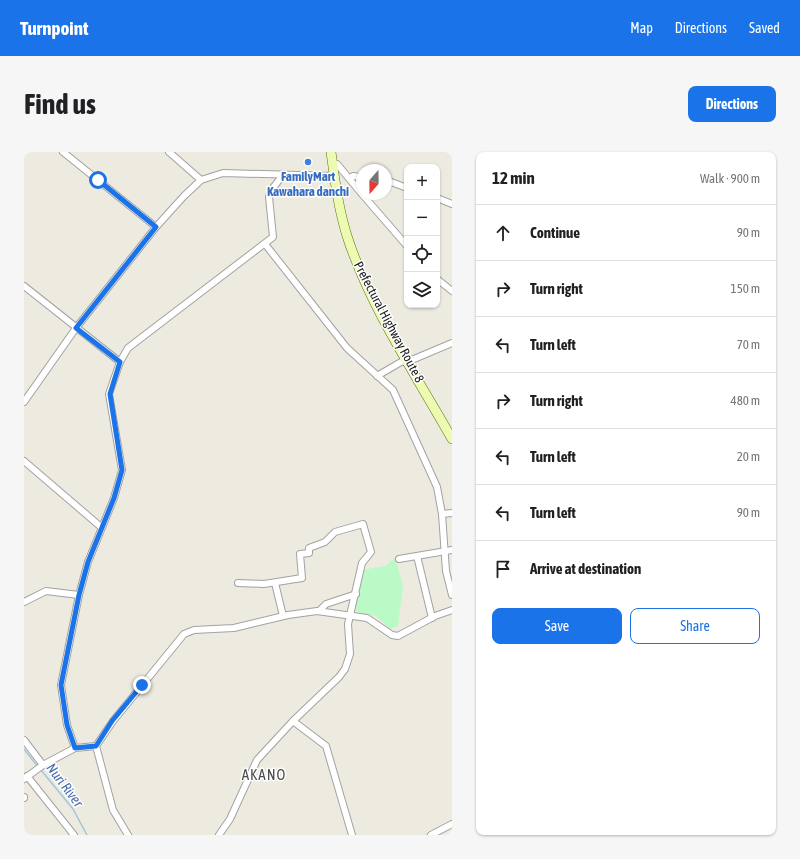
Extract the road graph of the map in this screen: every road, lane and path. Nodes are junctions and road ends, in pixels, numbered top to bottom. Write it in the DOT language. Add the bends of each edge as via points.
graph roads {
  1 [pos="63,152"];
  2 [pos="169,152"];
  3 [pos="331,152"];
  4 [pos="332,164"];
  5 [pos="283,175"];
  6 [pos="334,176"];
  7 [pos="356,176"];
  8 [pos="350,178"];
  9 [pos="201,180"];
  10 [pos="392,182"];
  11 [pos="356,186"];
  12 [pos="404,187"];
  13 [pos="440,199"];
  14 [pos="367,200"];
  15 [pos="452,204"];
  16 [pos="156,227"];
  17 [pos="404,243"];
  18 [pos="265,244"];
  19 [pos="440,281"];
  20 [pos="24,286"];
  21 [pos="452,291"];
  22 [pos="76,328"];
  23 [pos="452,343"];
  24 [pos="408,361"];
  25 [pos="120,362"];
  26 [pos="377,376"];
  27 [pos="24,402"];
  28 [pos="452,438"];
  29 [pos="24,461"];
  30 [pos="452,513"];
  31 [pos="442,514"];
  32 [pos="101,527"];
  33 [pos="452,550"];
  34 [pos="443,551"];
  35 [pos="417,556"];
  36 [pos="399,558"];
  37 [pos="238,582"];
  38 [pos="275,583"];
  39 [pos="356,594"];
  40 [pos="79,595"];
  41 [pos="452,595"];
  42 [pos="24,602"];
  43 [pos="452,610"];
  44 [pos="319,611"];
  45 [pos="351,615"];
  46 [pos="283,616"];
  47 [pos="432,618"];
  48 [pos="293,721"];
  49 [pos="24,740"];
  50 [pos="96,746"];
  51 [pos="75,748"];
  52 [pos="41,766"];
  53 [pos="27,777"];
  54 [pos="452,824"];
  55 [pos="74,835"];
  56 [pos="128,835"];
  57 [pos="219,835"];
  58 [pos="352,835"];
  59 [pos="431,835"];
  1 -- 16 [label="street"];
  2 -- 9 [label="street"];
  3 -- 4 [label="main road, Prefectural Highway Route 8"];
  4 -- 6 [label="main road, Prefectural Highway Route 8"];
  4 -- 8 [label="street" via="337,164"];
  5 -- 6 [label="street"];
  5 -- 9 [label="street" via="223,173"];
  5 -- 18 [label="street" via="269,197 273,237"];
  6 -- 24 [label="main road, Prefectural Highway Route 8" via="349,240 362,275"];
  7 -- 8 [label="street"];
  8 -- 11 [label="street"];
  9 -- 16 [label="street"];
  10 -- 12 [label="street"];
  13 -- 15 [label="street"];
  14 -- 17 [label="street"];
  16 -- 22 [label="street"];
  18 -- 25 [label="street" via="128,348"];
  18 -- 26 [label="street" via="348,348"];
  19 -- 21 [label="street"];
  20 -- 22 [label="street"];
  22 -- 25 [label="street"];
  22 -- 27 [label="street"];
  23 -- 24 [label="street"];
  24 -- 26 [label="street" via="401,362"];
  24 -- 28 [label="main road, Prefectural Highway Route 8"];
  25 -- 32 [label="street" via="110,394 122,470 114,498"];
  26 -- 31 [label="street" via="393,390 437,487"];
  29 -- 32 [label="street"];
  30 -- 31 [label="street"];
  31 -- 34 [label="street"];
  32 -- 40 [label="street"];
  33 -- 34 [label="street"];
  34 -- 35 [label="street"];
  34 -- 41 [label="street"];
  35 -- 36 [label="street"];
  35 -- 47 [label="street"];
  37 -- 38 [label="street" via="257,585"];
  38 -- 39 [label="street" via="302,578 300,554 309,553 308,548 325,542 335,532 363,524 372,552 362,563"];
  38 -- 46 [label="street"];
  39 -- 44 [label="street" via="326,604"];
  39 -- 45 [label="street"];
  40 -- 42 [label="street" via="46,591"];
  40 -- 51 [label="street" via="61,685 67,725"];
  43 -- 47 [label="street"];
  44 -- 45 [label="street"];
  44 -- 46 [label="street"];
  45 -- 47 [label="street" via="370,619 396,636"];
  45 -- 48 [label="street" via="348,626 350,654 345,669 339,678"];
  46 -- 50 [label="street" via="234,628 194,630 184,634 112,721"];
  48 -- 57 [label="street" via="257,760 230,819"];
  48 -- 58 [label="street" via="326,746"];
  49 -- 52 [label="street"];
  50 -- 51 [label="street"];
  50 -- 56 [label="street" via="113,810"];
  51 -- 52 [label="street"];
  52 -- 53 [label="street"];
  53 -- 55 [label="street"];
  54 -- 59 [label="street"];
}
